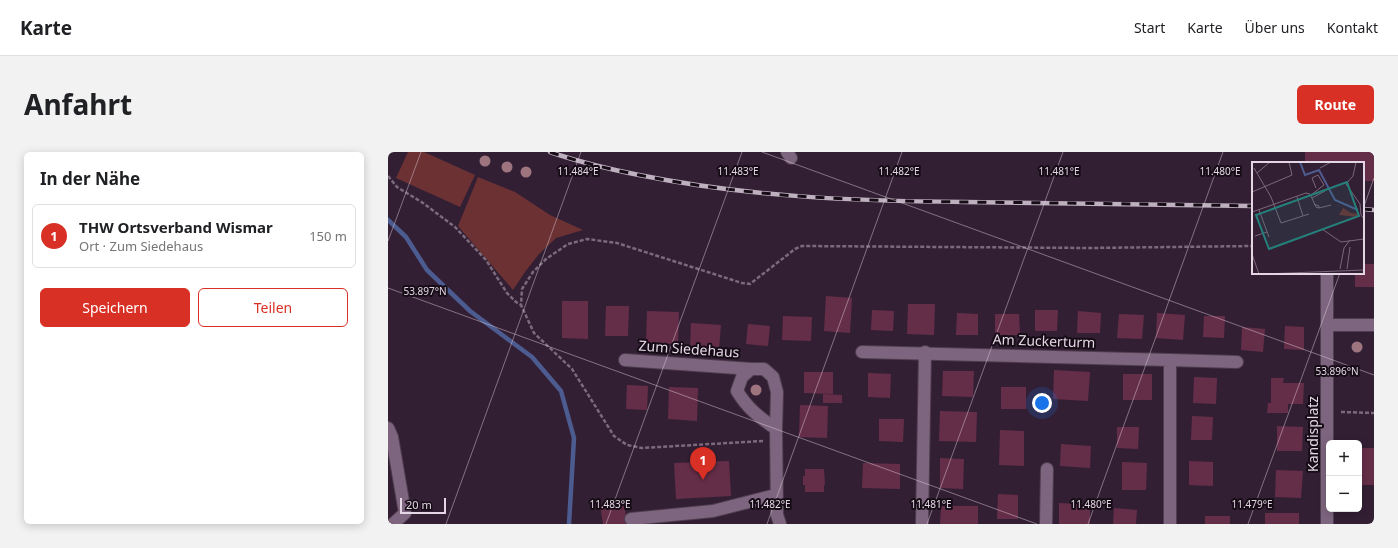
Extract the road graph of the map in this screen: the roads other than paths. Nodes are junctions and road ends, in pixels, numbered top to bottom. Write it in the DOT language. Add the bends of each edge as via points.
graph roads {
  1 [pos="1327,274"];
  2 [pos="1374,324"];
  3 [pos="1328,325"];
  4 [pos="862,352"];
  5 [pos="925,352"];
  6 [pos="625,360"];
  7 [pos="1170,360"];
  8 [pos="1237,362"];
  9 [pos="751,369"];
  10 [pos="388,428"];
  11 [pos="776,434"];
  12 [pos="1047,469"];
  13 [pos="776,495"];
  14 [pos="631,519"];
  15 [pos="393,524"];
  16 [pos="780,524"];
  17 [pos="922,524"];
  18 [pos="1046,524"];
  19 [pos="1170,524"];
  20 [pos="1328,524"];
  1 -- 3 [label="street, Kandisplatz"];
  2 -- 3 [label="street"];
  3 -- 20 [label="street, Kandisplatz"];
  4 -- 5 [label="street, Am Zuckerturm"];
  5 -- 7 [label="street, Am Zuckerturm"];
  5 -- 17 [label="street"];
  6 -- 9 [label="street, Zum Siedehaus"];
  7 -- 8 [label="street, Am Zuckerturm"];
  7 -- 19 [label="street"];
  9 -- 11 [label="street, Zum Siedehaus" via="764,369 773,377 777,392"];
  9 -- 11 [label="street, Zum Siedehaus" via="742,377 737,391 746,405"];
  10 -- 15 [label="street" via="392,437 405,513"];
  11 -- 13 [label="street, Zum Siedehaus"];
  12 -- 18 [label="street"];
  13 -- 14 [label="street" via="713,511"];
  13 -- 16 [label="street, Zum Siedehaus"];
}
